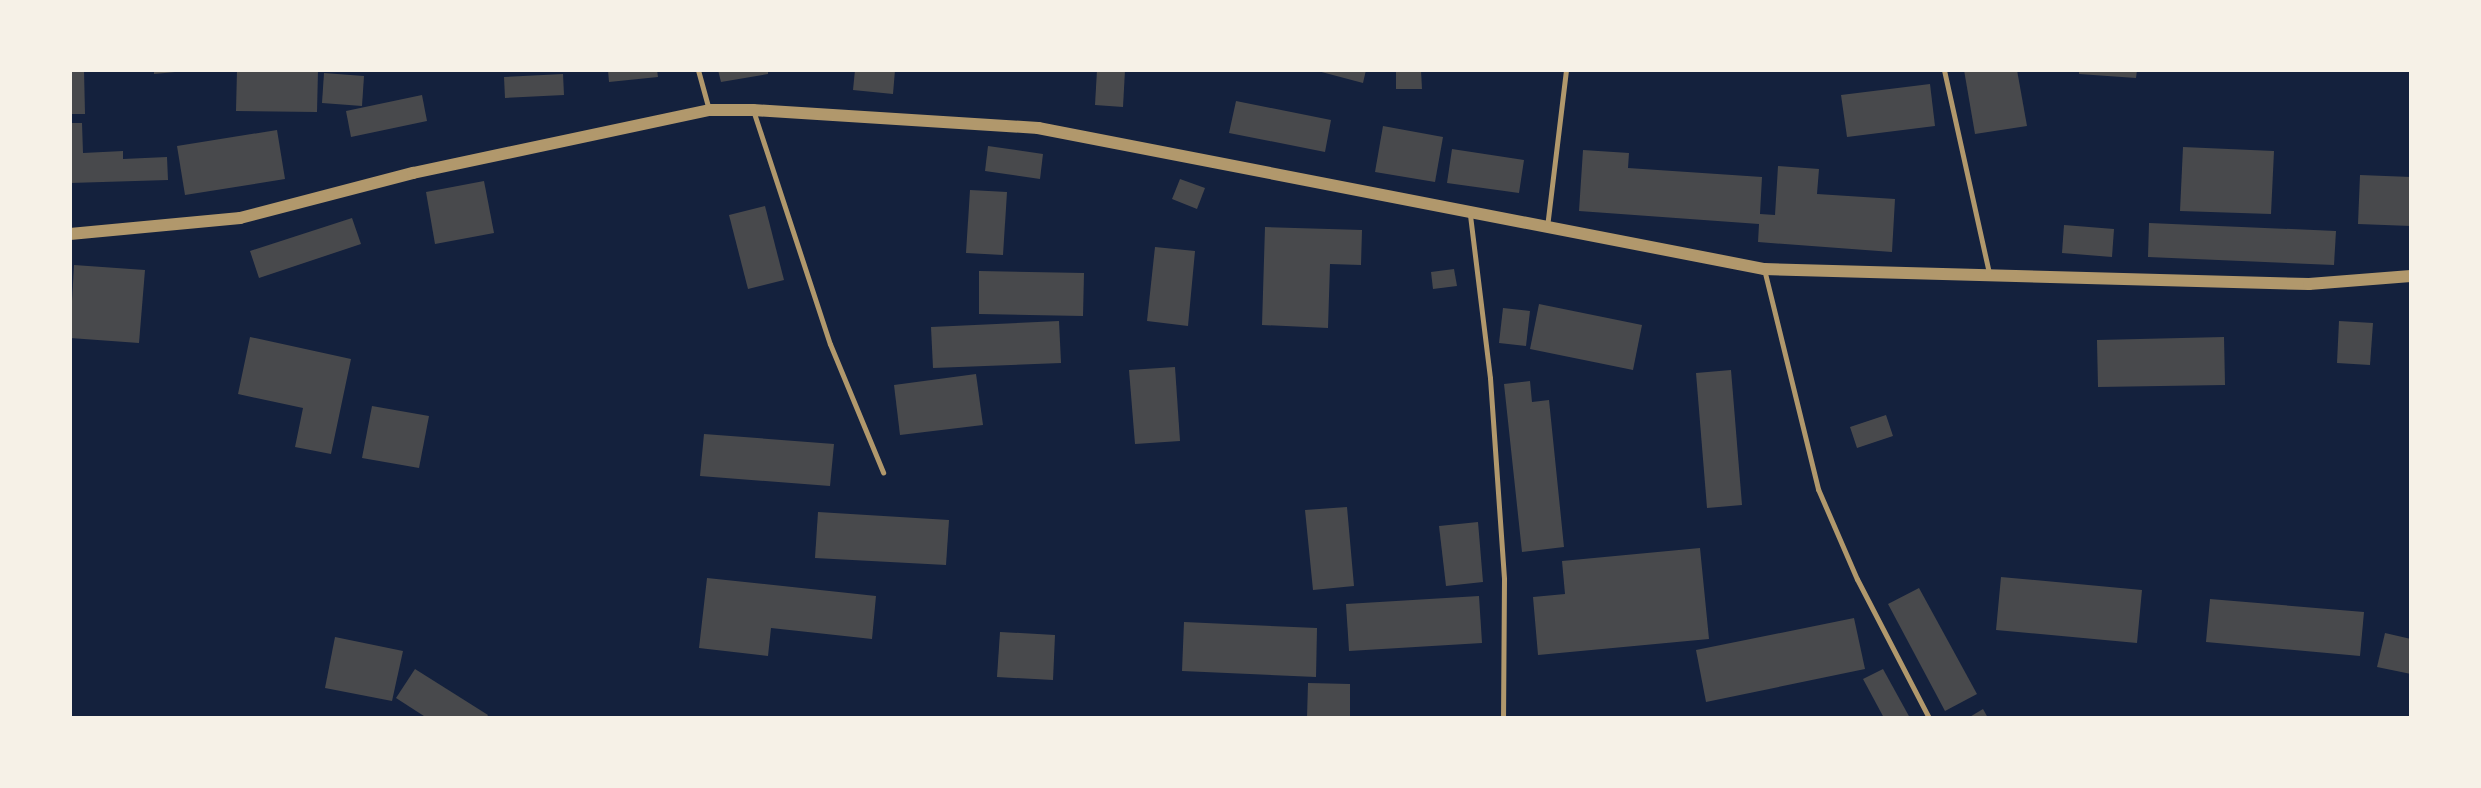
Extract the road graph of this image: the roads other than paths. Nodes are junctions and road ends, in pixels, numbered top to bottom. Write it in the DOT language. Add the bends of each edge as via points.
graph roads {
  1 [pos="698,70"];
  2 [pos="1566,70"];
  3 [pos="1944,70"];
  4 [pos="709,110"];
  5 [pos="753,110"];
  6 [pos="1469,215"];
  7 [pos="1547,229"];
  8 [pos="70,233"];
  9 [pos="1764,270"];
  10 [pos="1989,273"];
  11 [pos="2411,276"];
  12 [pos="883,472"];
  13 [pos="1503,718"];
  14 [pos="1930,718"];
  1 -- 4 [label="lane"];
  2 -- 7 [label="lane"];
  3 -- 10 [label="lane"];
  4 -- 5 [label="street"];
  4 -- 8 [label="street" via="413,173 240,218"];
  5 -- 6 [label="street" via="1038,128"];
  5 -- 12 [label="lane" via="830,344"];
  6 -- 7 [label="street"];
  6 -- 13 [label="lane" via="1490,379 1504,579"];
  7 -- 9 [label="street"];
  9 -- 10 [label="street"];
  9 -- 14 [label="lane" via="1818,489 1857,579"];
  10 -- 11 [label="street" via="2309,284"];
}
